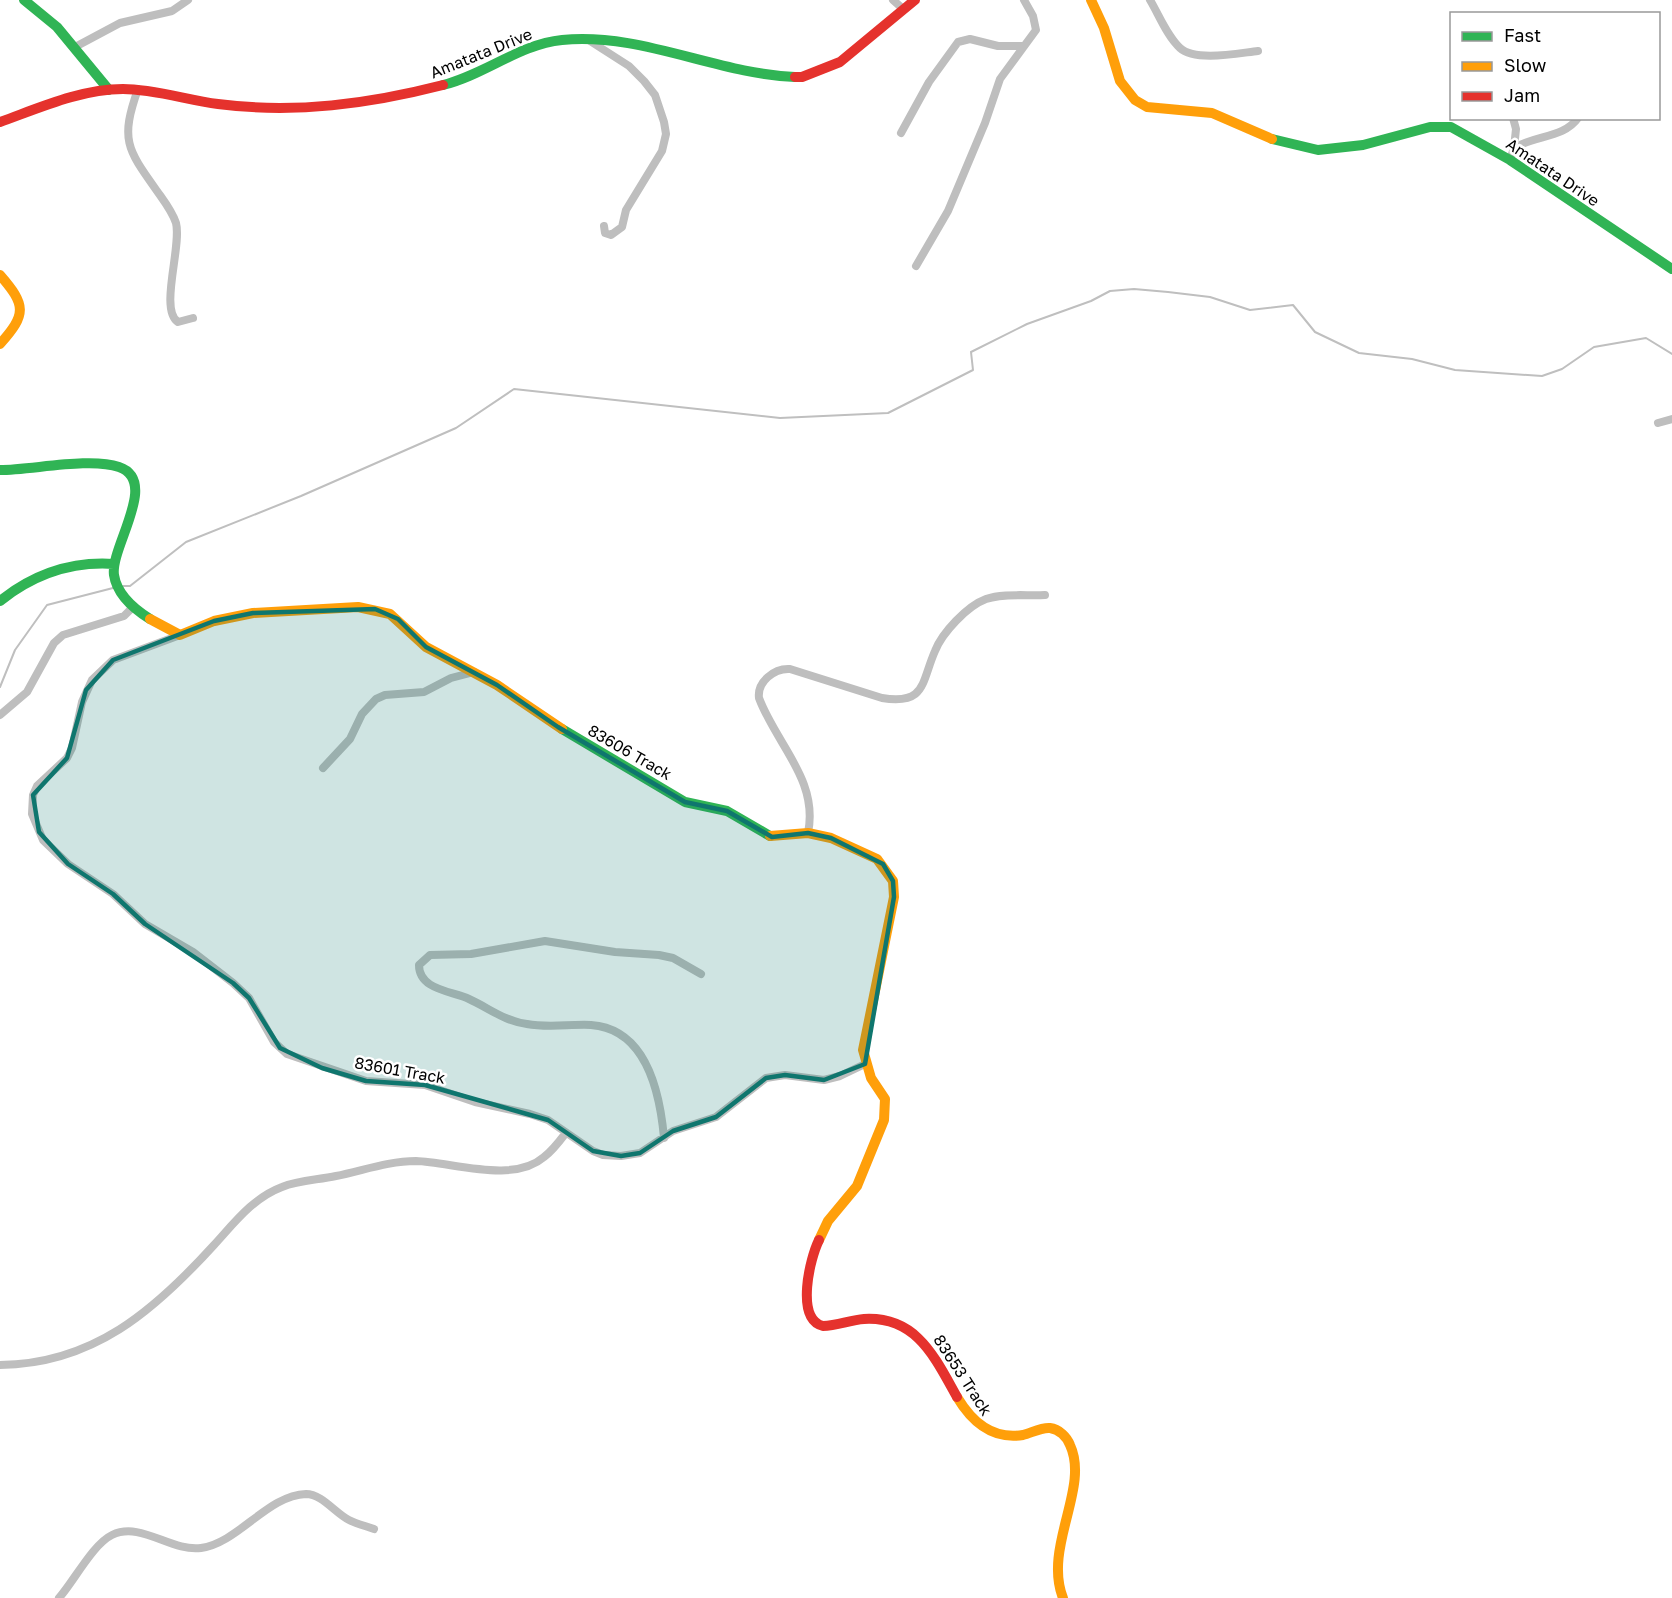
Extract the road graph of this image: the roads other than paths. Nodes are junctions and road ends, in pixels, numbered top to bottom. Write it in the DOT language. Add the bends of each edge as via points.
graph roads {
  1 [pos="24,0"];
  2 [pos="188,0"];
  3 [pos="893,0"];
  4 [pos="915,0"];
  5 [pos="1024,0"];
  6 [pos="1091,0"];
  7 [pos="1150,0"];
  8 [pos="902,8"];
  9 [pos="589,40"];
  10 [pos="1024,46"];
  11 [pos="75,48"];
  12 [pos="1258,51"];
  13 [pos="138,89"];
  14 [pos="109,90"];
  15 [pos="1514,120"];
  16 [pos="1576,120"];
  17 [pos="0,122"];
  18 [pos="901,133"];
  19 [pos="1514,148"];
  20 [pos="1510,160"];
  21 [pos="604,226"];
  22 [pos="916,266"];
  23 [pos="1672,269"];
  24 [pos="0,275"];
  25 [pos="193,318"];
  26 [pos="0,344"];
  27 [pos="1672,419"];
  28 [pos="1658,423"];
  29 [pos="0,470"];
  30 [pos="114,564"];
  31 [pos="1045,595"];
  32 [pos="0,602"];
  33 [pos="133,607"];
  34 [pos="180,635"];
  35 [pos="474,672"];
  36 [pos="0,715"];
  37 [pos="323,768"];
  38 [pos="808,833"];
  39 [pos="701,974"];
  40 [pos="866,1064"];
  41 [pos="565,1134"];
  42 [pos="664,1138"];
  43 [pos="0,1365"];
  44 [pos="374,1529"];
  45 [pos="59,1598"];
  46 [pos="1063,1598"];
  1 -- 11 [label="street"];
  2 -- 11 [label="street" via="172,11 120,23"];
  3 -- 8 [label="street"];
  4 -- 8 [label="street, Amatata Drive"];
  5 -- 10 [label="street" via="1036,30"];
  6 -- 20 [label="street, Amatata Drive" via="1120,81 1135,100 1147,107 1212,113 1271,139 1318,150 1363,145 1430,127 1451,127"];
  7 -- 12 [label="street" via="1180,49 1200,55"];
  8 -- 9 [label="street, Amatata Drive" via="840,62 802,77 770,76 618,42"];
  9 -- 13 [label="street, Amatata Drive" via="538,45 423,92 315,108 219,104"];
  9 -- 21 [label="street" via="628,66 650,89 659,105 666,134 662,151 626,210 621,227 611,235"];
  10 -- 18 [label="street" via="998,46 970,39 958,42 934,74"];
  10 -- 22 [label="street" via="1000,79 951,203"];
  11 -- 14 [label="street"];
  13 -- 14 [label="street, Amatata Drive"];
  13 -- 25 [label="street" via="130,112 128,141 176,224 171,315 177,322"];
  14 -- 17 [label="street, Amatata Drive" via="67,98"];
  15 -- 19 [label="street"];
  16 -- 19 [label="street" via="1566,131 1541,136"];
  19 -- 20 [label="street"];
  20 -- 23 [label="street, Amatata Drive"];
  24 -- 26 [label="street" via="22,308 19,322"];
  27 -- 28 [label="street"];
  29 -- 30 [label="street" via="99,465 123,468 134,482 135,501"];
  30 -- 32 [label="street" via="46,573"];
  30 -- 33 [label="street" via="117,586"];
  31 -- 38 [label="street" via="987,599 973,607 936,647 924,684 910,698 882,698 790,669 783,668 768,676 760,687 759,698 808,790"];
  33 -- 34 [label="street"];
  33 -- 36 [label="street" via="124,616 63,635 54,643 27,692"];
  34 -- 35 [label="street, 83606 Track" via="214,621 253,613 375,609 398,619 426,647"];
  34 -- 41 [label="street, 83601 Track" via="113,660 92,680 67,758 37,786 33,795 33,814 43,840 68,864 114,894 145,924 193,952 233,983 253,1004 274,1042 287,1054 366,1081 425,1085 475,1102 508,1108 548,1120"];
  35 -- 37 [label="street" via="424,692 376,699 350,739"];
  35 -- 38 [label="street, 83606 Track" via="685,802 727,811 772,837"];
  38 -- 40 [label="street, 83606 Track" via="831,838 877,859 893,881 886,948 863,1050"];
  39 -- 42 [label="street" via="666,956 545,941 471,954 430,955 419,965 421,974 433,986 466,997 509,1021 542,1026 592,1025 607,1028 628,1041 654,1079"];
  40 -- 42 [label="street, 83601 Track" via="824,1080 785,1075 766,1078 716,1117"];
  40 -- 46 [label="street, 83653 Track" via="885,1099 884,1120 857,1186 820,1234 808,1273 807,1304 811,1318 825,1327 872,1319 892,1321 911,1330 936,1356 967,1414 980,1428 1010,1436 1050,1428 1061,1433 1070,1448 1074,1481 1058,1558"];
  41 -- 42 [label="street, 83601 Track" via="603,1155 640,1154"];
  41 -- 43 [label="street" via="542,1159 520,1167 489,1170 417,1161 284,1186 256,1201 194,1266 111,1336 50,1361"];
  44 -- 45 [label="street" via="348,1520 307,1494 285,1500 224,1539 199,1548 144,1534 117,1533 100,1544"];
}
